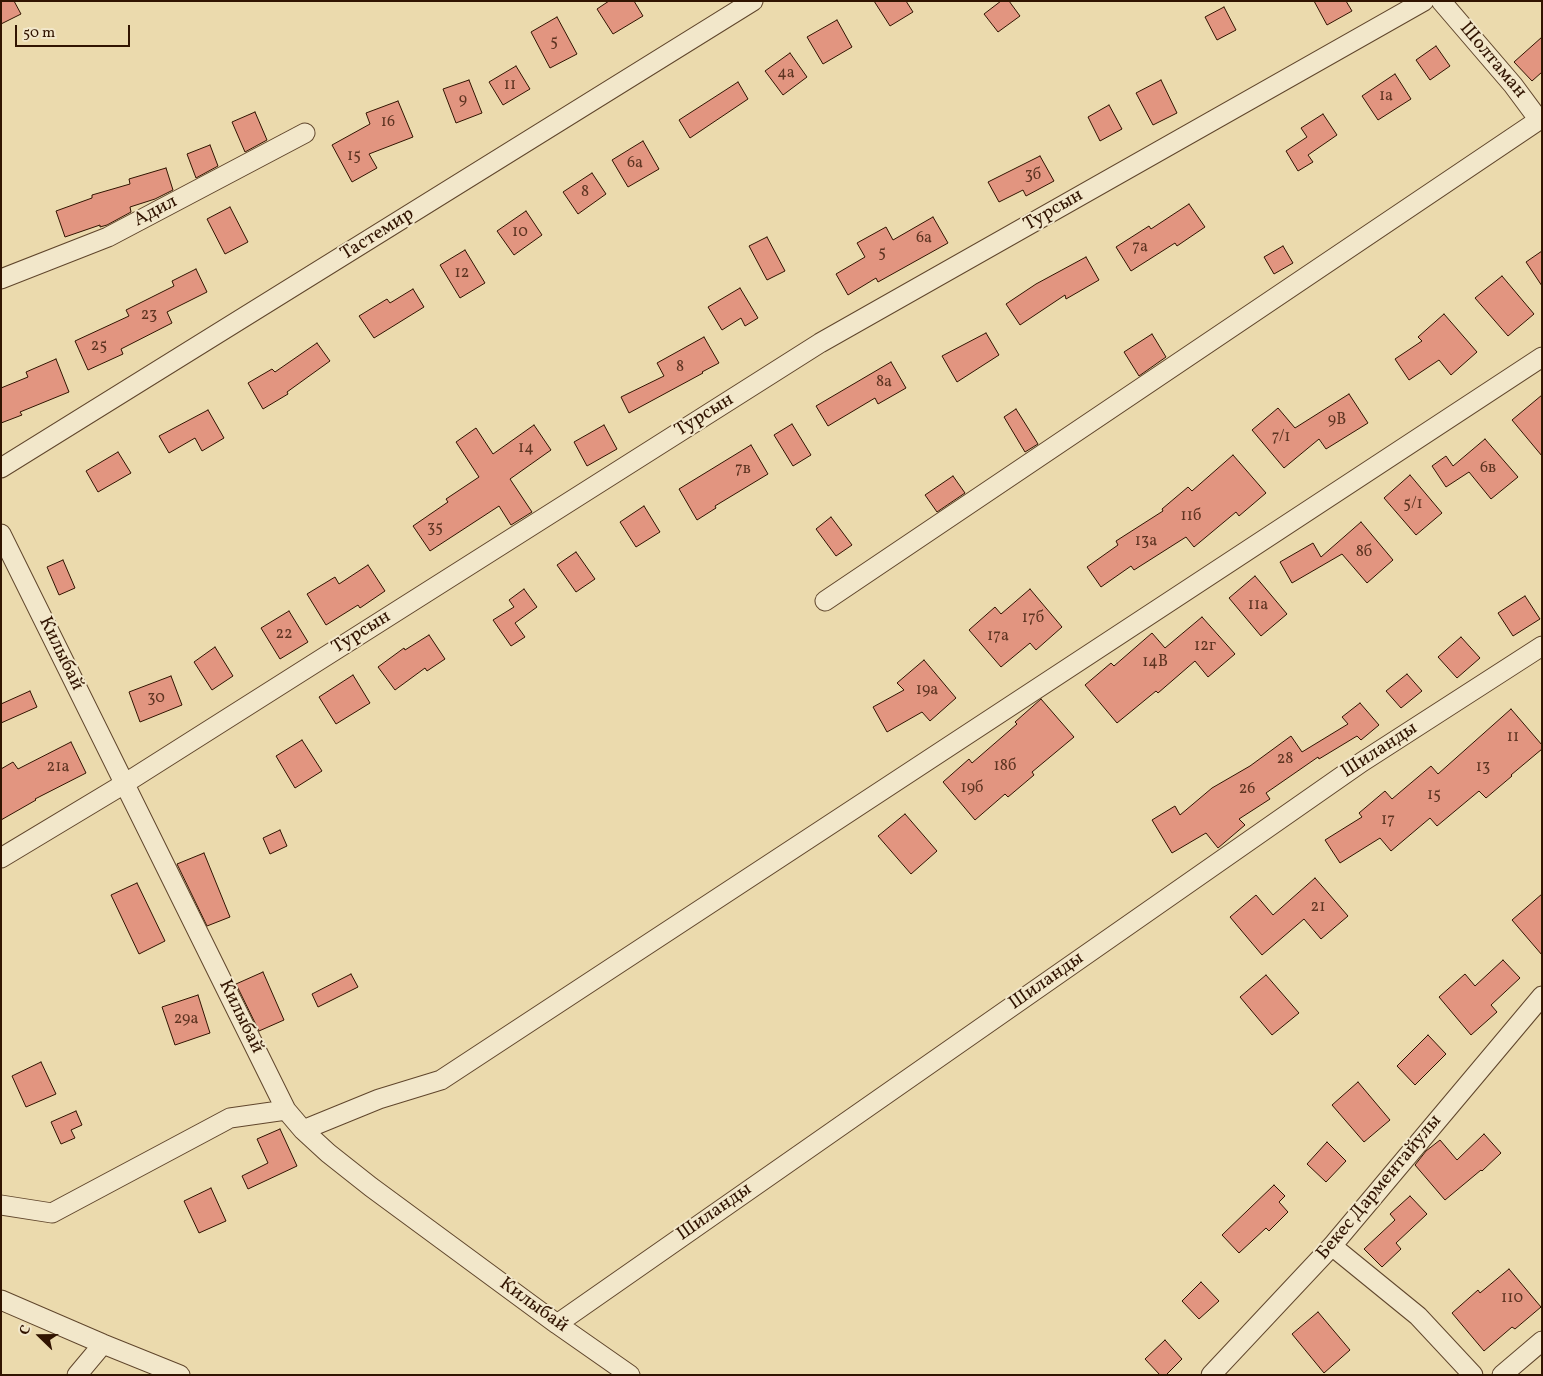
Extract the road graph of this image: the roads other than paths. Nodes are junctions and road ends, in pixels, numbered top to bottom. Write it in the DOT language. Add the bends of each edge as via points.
graph roads {
  1 [pos="753,1"];
  2 [pos="1424,1"];
  3 [pos="1441,1"];
  4 [pos="1541,119"];
  5 [pos="305,133"];
  6 [pos="1,279"];
  7 [pos="1542,357"];
  8 [pos="1,468"];
  9 [pos="1,534"];
  10 [pos="6,558"];
  11 [pos="825,602"];
  12 [pos="1542,646"];
  13 [pos="124,784"];
  14 [pos="1,858"];
  15 [pos="1542,996"];
  16 [pos="286,1110"];
  17 [pos="303,1130"];
  18 [pos="1,1205"];
  19 [pos="1332,1246"];
  20 [pos="1,1300"];
  21 [pos="557,1324"];
  22 [pos="1542,1342"];
  23 [pos="103,1344"];
  24 [pos="76,1375"];
  25 [pos="180,1375"];
  26 [pos="630,1375"];
  27 [pos="1211,1375"];
  28 [pos="1473,1375"];
  29 [pos="1502,1375"];
  1 -- 8 [label="street, Тастемир"];
  2 -- 13 [label="street, Турсын" via="820,343"];
  3 -- 4 [label="street, Шолтаман"];
  4 -- 11 [label="street"];
  5 -- 6 [label="street, Адил" via="108,237"];
  7 -- 17 [label="street" via="441,1080 379,1099"];
  9 -- 10 [label="street, Килыбай"];
  10 -- 13 [label="street, Килыбай"];
  12 -- 21 [label="street, Шиланды" via="1362,762"];
  13 -- 14 [label="street, Турсын"];
  13 -- 16 [label="street, Килыбай"];
  15 -- 19 [label="street, Бекес Дарментайулы"];
  16 -- 17 [label="street, Килыбай"];
  16 -- 18 [label="street" via="230,1118 52,1213"];
  17 -- 21 [label="street, Килыбай" via="371,1187"];
  19 -- 27 [label="street, Бекес Дарментайулы"];
  19 -- 28 [label="street" via="1418,1316"];
  20 -- 23 [label="street"];
  21 -- 26 [label="street, Килыбай"];
  22 -- 29 [label="street"];
  23 -- 24 [label="street"];
  23 -- 25 [label="street"];
}
